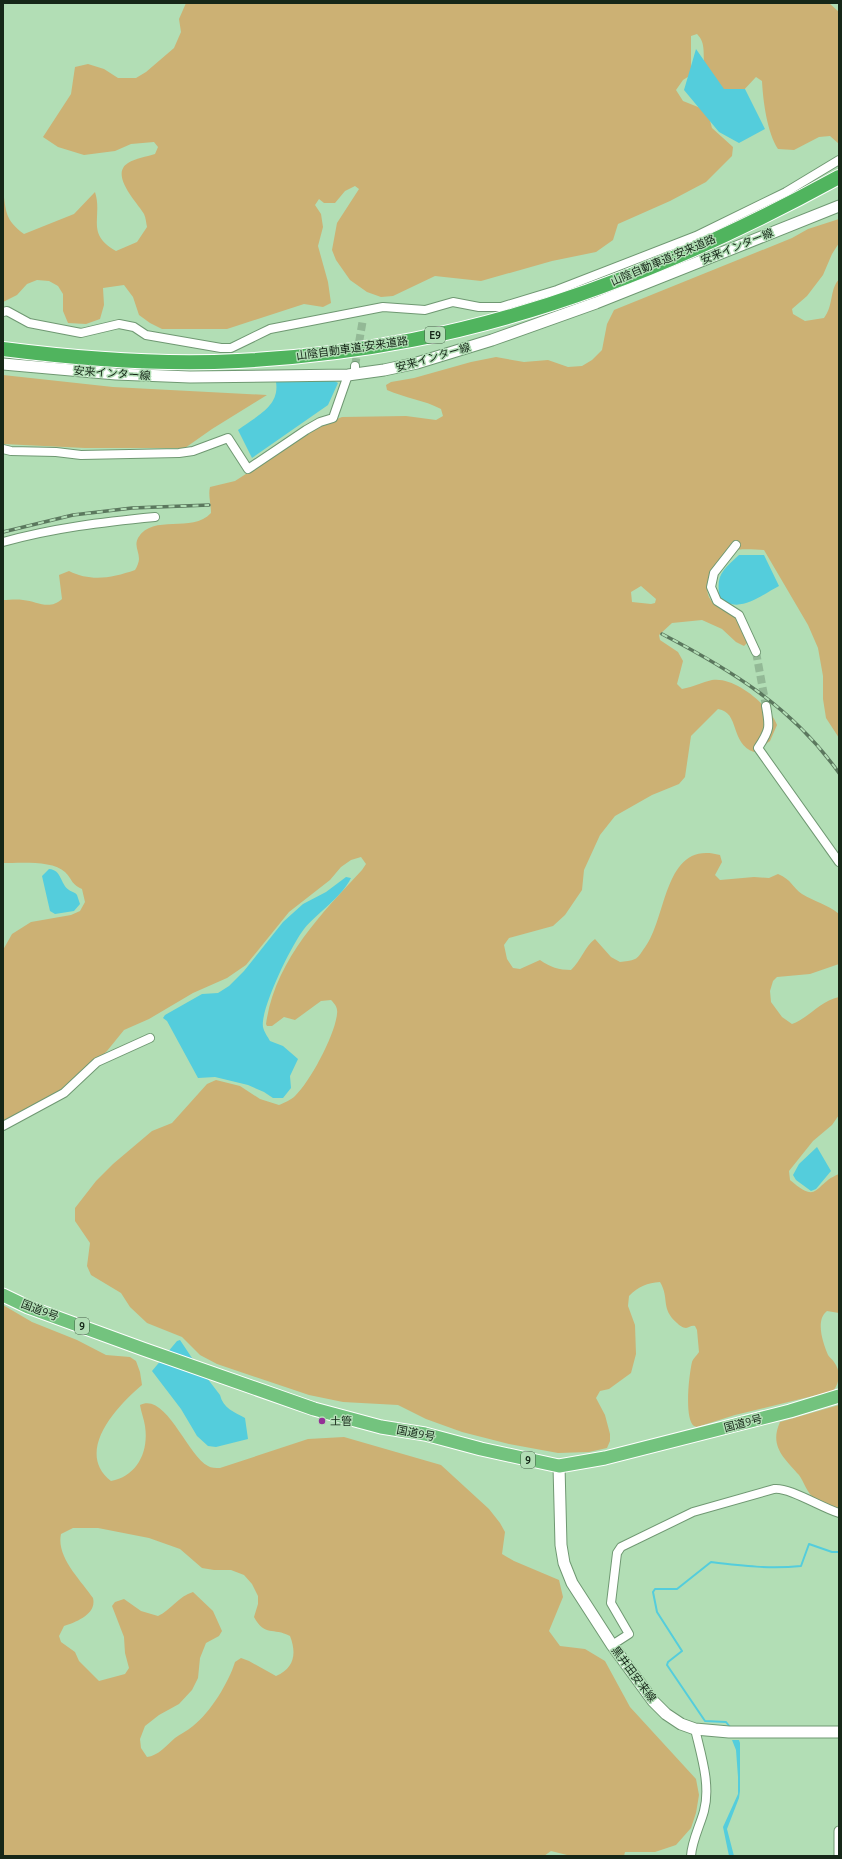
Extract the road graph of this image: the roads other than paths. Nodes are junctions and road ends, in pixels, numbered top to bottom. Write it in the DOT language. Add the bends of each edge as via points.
graph roads {
  1 [pos="839,160"];
  2 [pos="839,177"];
  3 [pos="839,206"];
  4 [pos="365,310"];
  5 [pos="3,312"];
  6 [pos="363,319"];
  7 [pos="3,349"];
  8 [pos="3,364"];
  9 [pos="353,371"];
  10 [pos="3,449"];
  11 [pos="155,517"];
  12 [pos="3,542"];
  13 [pos="736,545"];
  14 [pos="756,652"];
  15 [pos="766,706"];
  16 [pos="839,862"];
  17 [pos="150,1038"];
  18 [pos="3,1126"];
  19 [pos="3,1296"];
  20 [pos="839,1396"];
  21 [pos="559,1466"];
  22 [pos="839,1513"];
  23 [pos="612,1645"];
  24 [pos="695,1729"];
  25 [pos="839,1732"];
  26 [pos="839,1831"];
  27 [pos="691,1856"];
  28 [pos="839,1856"];
  1 -- 4 [label="street" via="786,192 696,236 557,290 501,307 479,307 453,302 425,310 383,307"];
  2 -- 7 [label="highway, 山陰自動車道;安来道路 / E9" via="761,217 637,272 580,294 524,312 412,340 298,356 193,362 110,360"];
  3 -- 9 [label="main road, 安来インター線" via="648,283 492,340 417,363"];
  4 -- 5 [label="street" via="270,329 231,348 146,335 134,327 119,324 81,333 29,323 7,311"];
  4 -- 6 [label="street"];
  8 -- 9 [label="main road, 安来インター線" via="116,374 182,376"];
  9 -- 10 [label="street" via="333,418 306,430 248,469 228,438 193,452 178,453 88,455"];
  11 -- 12 [label="street" via="39,532"];
  13 -- 14 [label="street" via="714,573 711,587 717,602 740,615"];
  15 -- 16 [label="street" via="768,734 758,748"];
  17 -- 18 [label="street" via="98,1062 64,1093"];
  19 -- 21 [label="highway, 国道9号 / 9" via="314,1409 381,1427 425,1434"];
  20 -- 21 [label="highway, 国道9号 / 9" via="605,1458"];
  21 -- 23 [label="main road, 黒井田安来線" via="561,1545 564,1563 572,1583"];
  22 -- 23 [label="street" via="786,1490 774,1489 693,1512 620,1547 617,1553 611,1603 629,1634"];
  23 -- 24 [label="main road, 黒井田安来線" via="653,1701 681,1724"];
  24 -- 25 [label="main road, 黒井田安来線" via="729,1732"];
  24 -- 27 [label="street" via="707,1789"];
  26 -- 28 [label="street"];
}
